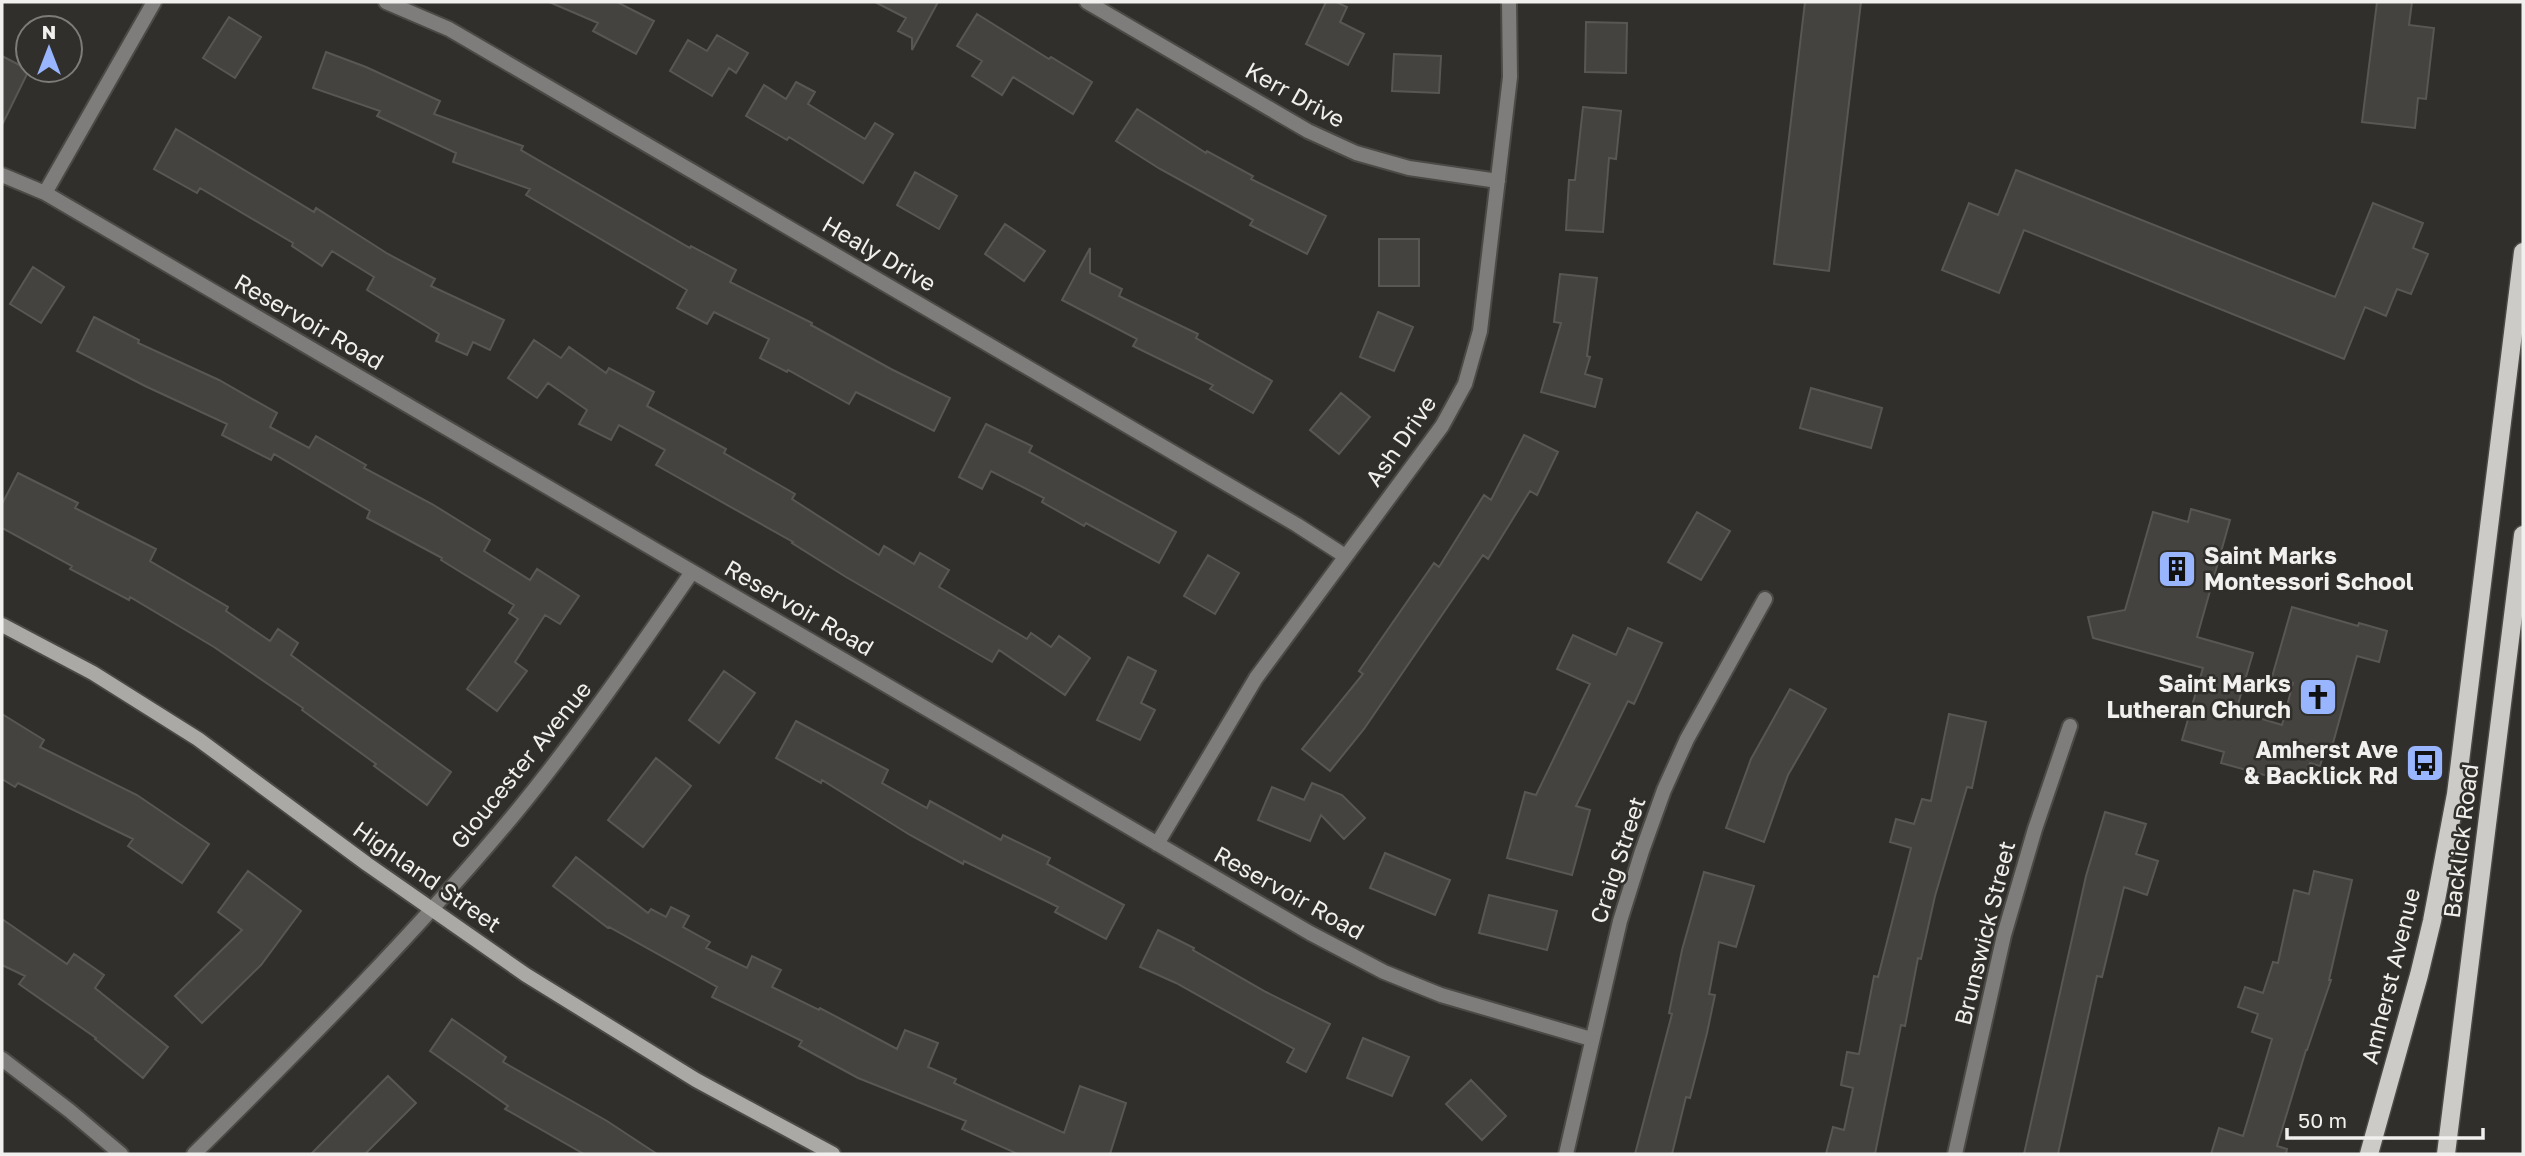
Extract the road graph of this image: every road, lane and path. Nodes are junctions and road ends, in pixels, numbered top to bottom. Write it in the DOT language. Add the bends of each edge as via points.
graph roads {
  1 [pos="154,2"];
  2 [pos="386,2"];
  3 [pos="1087,2"];
  4 [pos="1509,2"];
  5 [pos="2,175"];
  6 [pos="1498,181"];
  7 [pos="45,192"];
  8 [pos="2523,252"];
  9 [pos="2523,535"];
  10 [pos="1345,556"];
  11 [pos="692,572"];
  12 [pos="1765,599"];
  13 [pos="2,625"];
  14 [pos="2070,726"];
  15 [pos="1157,844"];
  16 [pos="2446,849"];
  17 [pos="432,908"];
  18 [pos="1591,1039"];
  19 [pos="2,1059"];
  20 [pos="121,1154"];
  21 [pos="194,1154"];
  22 [pos="833,1154"];
  23 [pos="1566,1154"];
  24 [pos="1955,1154"];
  25 [pos="2369,1154"];
  26 [pos="2446,1154"];
  1 -- 7 [label="street"];
  2 -- 10 [label="street, Healy Drive" via="449,29"];
  3 -- 6 [label="street, Kerr Drive" via="1308,131 1356,153 1409,168"];
  4 -- 6 [label="street, Ash Drive" via="1510,77"];
  5 -- 7 [label="street, Reservoir Road"];
  6 -- 10 [label="street, Ash Drive" via="1480,331 1465,384 1442,426"];
  7 -- 11 [label="street, Reservoir Road"];
  8 -- 16 [label="main road, Backlick Road"];
  9 -- 26 [label="main road, Backlick Road"];
  10 -- 15 [label="street, Ash Drive" via="1256,678"];
  11 -- 15 [label="street, Reservoir Road"];
  11 -- 17 [label="street, Gloucester Avenue" via="606,696"];
  12 -- 18 [label="street, Craig Street" via="1687,739 1664,790 1620,921"];
  13 -- 17 [label="street, Highland Street" via="93,673 198,739"];
  14 -- 24 [label="street, Brunswick Street" via="2004,935"];
  15 -- 18 [label="street, Reservoir Road" via="1384,972 1441,995"];
  16 -- 25 [label="main road, Amherst Avenue" via="2419,975"];
  17 -- 21 [label="street, Gloucester Avenue"];
  17 -- 22 [label="street, Highland Street" via="624,1037"];
  18 -- 23 [label="street, Craig Street"];
  19 -- 20 [label="street"];
}
